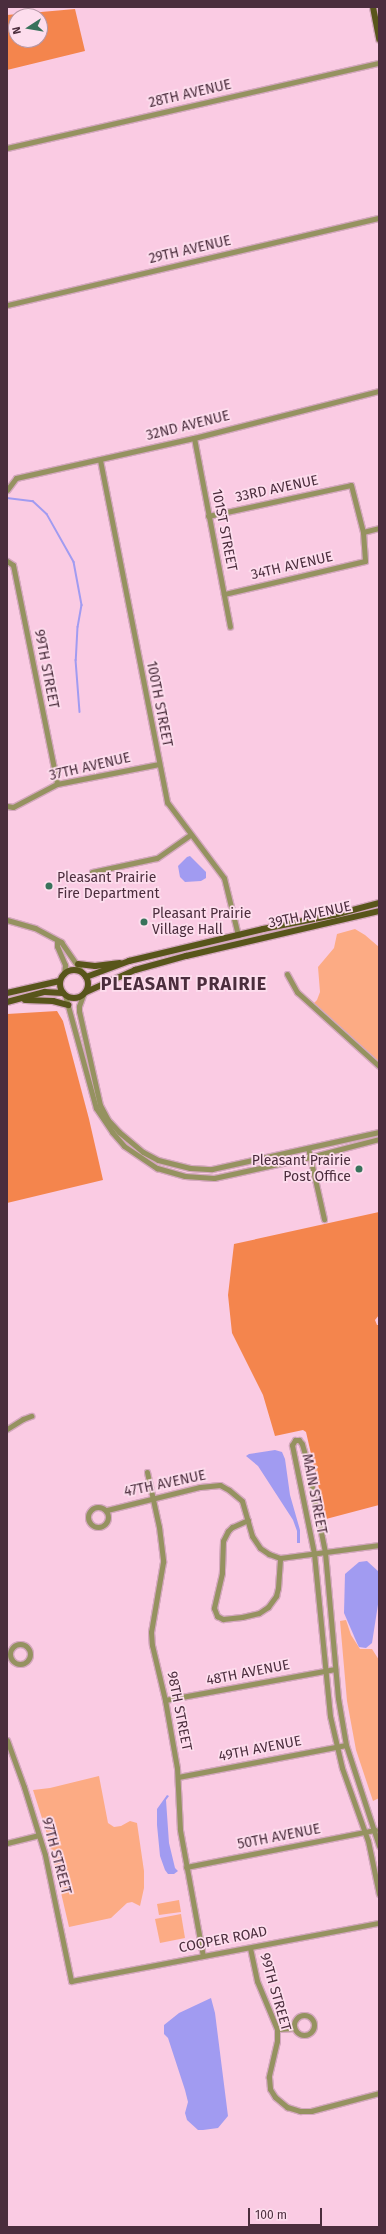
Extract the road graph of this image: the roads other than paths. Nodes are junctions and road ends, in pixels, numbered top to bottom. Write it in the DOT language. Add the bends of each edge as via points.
graph roads {
  1 [pos="373,7"];
  2 [pos="379,39"];
  3 [pos="379,63"];
  4 [pos="7,148"];
  5 [pos="379,218"];
  6 [pos="7,305"];
  7 [pos="379,391"];
  8 [pos="194,438"];
  9 [pos="100,460"];
  10 [pos="7,490"];
  11 [pos="208,516"];
  12 [pos="379,528"];
  13 [pos="363,532"];
  14 [pos="7,561"];
  15 [pos="224,594"];
  16 [pos="230,628"];
  17 [pos="159,764"];
  18 [pos="57,784"];
  19 [pos="7,806"];
  20 [pos="190,835"];
  21 [pos="92,872"];
  22 [pos="379,903"];
  23 [pos="379,911"];
  24 [pos="7,920"];
  25 [pos="238,935"];
  26 [pos="57,941"];
  27 [pos="129,961"];
  28 [pos="78,964"];
  29 [pos="64,974"];
  30 [pos="287,974"];
  31 [pos="85,976"];
  32 [pos="60,981"];
  33 [pos="7,993"];
  34 [pos="64,994"];
  35 [pos="84,994"];
  36 [pos="21,1000"];
  37 [pos="7,1002"];
  38 [pos="68,1005"];
  39 [pos="379,1066"];
  40 [pos="379,1132"];
  41 [pos="379,1139"];
  42 [pos="308,1148"];
  43 [pos="310,1158"];
  44 [pos="324,1219"];
  45 [pos="31,1416"];
  46 [pos="7,1430"];
  47 [pos="147,1472"];
  48 [pos="154,1498"];
  49 [pos="106,1510"];
  50 [pos="248,1520"];
  51 [pos="379,1544"];
  52 [pos="325,1552"];
  53 [pos="314,1554"];
  54 [pos="280,1558"];
  55 [pos="9,1658"];
  56 [pos="335,1669"];
  57 [pos="324,1671"];
  58 [pos="166,1700"];
  59 [pos="7,1740"];
  60 [pos="346,1744"];
  61 [pos="336,1747"];
  62 [pos="9,1750"];
  63 [pos="178,1777"];
  64 [pos="376,1830"];
  65 [pos="365,1832"];
  66 [pos="38,1835"];
  67 [pos="7,1843"];
  68 [pos="379,1846"];
  69 [pos="186,1867"];
  70 [pos="379,1894"];
  71 [pos="379,1923"];
  72 [pos="250,1948"];
  73 [pos="202,1956"];
  74 [pos="71,1981"];
  75 [pos="294,2028"];
  76 [pos="277,2029"];
  77 [pos="379,2093"];
  1 -- 2 [label="main road"];
  3 -- 4 [label="street, 28TH AVENUE"];
  5 -- 6 [label="street, 29TH AVENUE"];
  7 -- 8 [label="street, 32ND AVENUE"];
  8 -- 9 [label="street, 32ND AVENUE"];
  8 -- 11 [label="street, 101ST STREET"];
  9 -- 10 [label="street, 32ND AVENUE" via="16,478"];
  9 -- 17 [label="street, 100TH STREET"];
  11 -- 13 [label="street, 33RD AVENUE" via="351,485"];
  11 -- 15 [label="street, 101ST STREET"];
  12 -- 13 [label="street"];
  13 -- 15 [label="street, 34TH AVENUE" via="365,561"];
  14 -- 18 [label="street, 99TH STREET" via="13,565"];
  15 -- 16 [label="street, 101ST STREET"];
  17 -- 18 [label="street, 37TH AVENUE"];
  17 -- 20 [label="street, 100TH STREET" via="167,802"];
  18 -- 19 [label="street, 37TH AVENUE" via="13,806"];
  20 -- 21 [label="street" via="156,858"];
  20 -- 25 [label="street, 100TH STREET" via="224,878"];
  22 -- 25 [label="main road, 39TH AVENUE"];
  23 -- 35 [label="main road, 39TH AVENUE" via="135,970"];
  24 -- 26 [label="street" via="35,928"];
  25 -- 27 [label="main road, 39TH AVENUE"];
  26 -- 28 [label="street" via="66,947"];
  26 -- 29 [label="street" via="65,965"];
  27 -- 28 [label="main road" via="95,966"];
  27 -- 31 [label="main road, 39TH AVENUE"];
  28 -- 31 [label="street"];
  29 -- 31 [label="main road" via="72,970"];
  29 -- 32 [label="main road"];
  30 -- 39 [label="street" via="297,992"];
  31 -- 35 [label="main road" via="88,983"];
  32 -- 33 [label="main road"];
  32 -- 34 [label="main road"];
  34 -- 35 [label="main road" via="74,998"];
  34 -- 36 [label="main road" via="45,992"];
  34 -- 38 [label="street"];
  35 -- 42 [label="street" via="79,1011 100,1105 114,1128 142,1152 167,1163 200,1169 226,1167"];
  36 -- 37 [label="main road"];
  36 -- 38 [label="main road" via="53,1001"];
  38 -- 43 [label="street" via="96,1108 118,1140 147,1162 172,1174 214,1178"];
  40 -- 42 [label="street"];
  41 -- 43 [label="street"];
  42 -- 43 [label="street"];
  43 -- 44 [label="street"];
  45 -- 46 [label="street"];
  47 -- 48 [label="street, 98TH STREET"];
  48 -- 49 [label="street, 47TH AVENUE"];
  48 -- 50 [label="street, 47TH AVENUE" via="200,1486 220,1485 238,1496"];
  48 -- 58 [label="street, 98TH STREET" via="163,1562 152,1645"];
  50 -- 54 [label="street, 47TH AVENUE" via="255,1543 265,1552"];
  50 -- 54 [label="street" via="232,1527 223,1541 222,1573 214,1608 217,1616 242,1617 259,1613 268,1607 278,1588"];
  51 -- 52 [label="street"];
  52 -- 53 [label="street"];
  52 -- 53 [label="street, MAIN STREET" via="306,1458 302,1444 295,1440 292,1445"];
  52 -- 56 [label="street, MAIN STREET"];
  53 -- 54 [label="street"];
  53 -- 57 [label="street, MAIN STREET"];
  55 -- 55 [label="street" via="15,1663 24,1664 30,1656 29,1650 18,1644 11,1651"];
  56 -- 57 [label="street, 48TH AVENUE"];
  56 -- 60 [label="street, MAIN STREET"];
  57 -- 58 [label="street, 48TH AVENUE"];
  57 -- 61 [label="street, MAIN STREET"];
  58 -- 63 [label="street, 98TH STREET"];
  59 -- 62 [label="street, 97TH STREET"];
  60 -- 61 [label="street, 49TH AVENUE"];
  60 -- 64 [label="street, MAIN STREET"];
  61 -- 63 [label="street, 49TH AVENUE"];
  61 -- 65 [label="street, MAIN STREET"];
  62 -- 66 [label="street, 97TH STREET"];
  63 -- 69 [label="street, 98TH STREET" via="179,1823"];
  64 -- 65 [label="street, 50TH AVENUE"];
  64 -- 68 [label="street, MAIN STREET"];
  65 -- 69 [label="street, 50TH AVENUE"];
  65 -- 70 [label="street, MAIN STREET"];
  66 -- 67 [label="street"];
  66 -- 74 [label="street, 97TH STREET" via="51,1879"];
  69 -- 73 [label="street, 98TH STREET"];
  71 -- 72 [label="street, COOPER ROAD"];
  72 -- 73 [label="street, COOPER ROAD"];
  72 -- 76 [label="street, 99TH STREET" via="257,1981"];
  73 -- 74 [label="street, COOPER ROAD"];
  75 -- 75 [label="street" via="298,2033 307,2034 313,2027 313,2020 308,2016 298,2016 294,2021"];
  75 -- 76 [label="street"];
  76 -- 77 [label="street, 99TH STREET" via="269,2077 270,2089 287,2108 300,2112 311,2111"];
}
